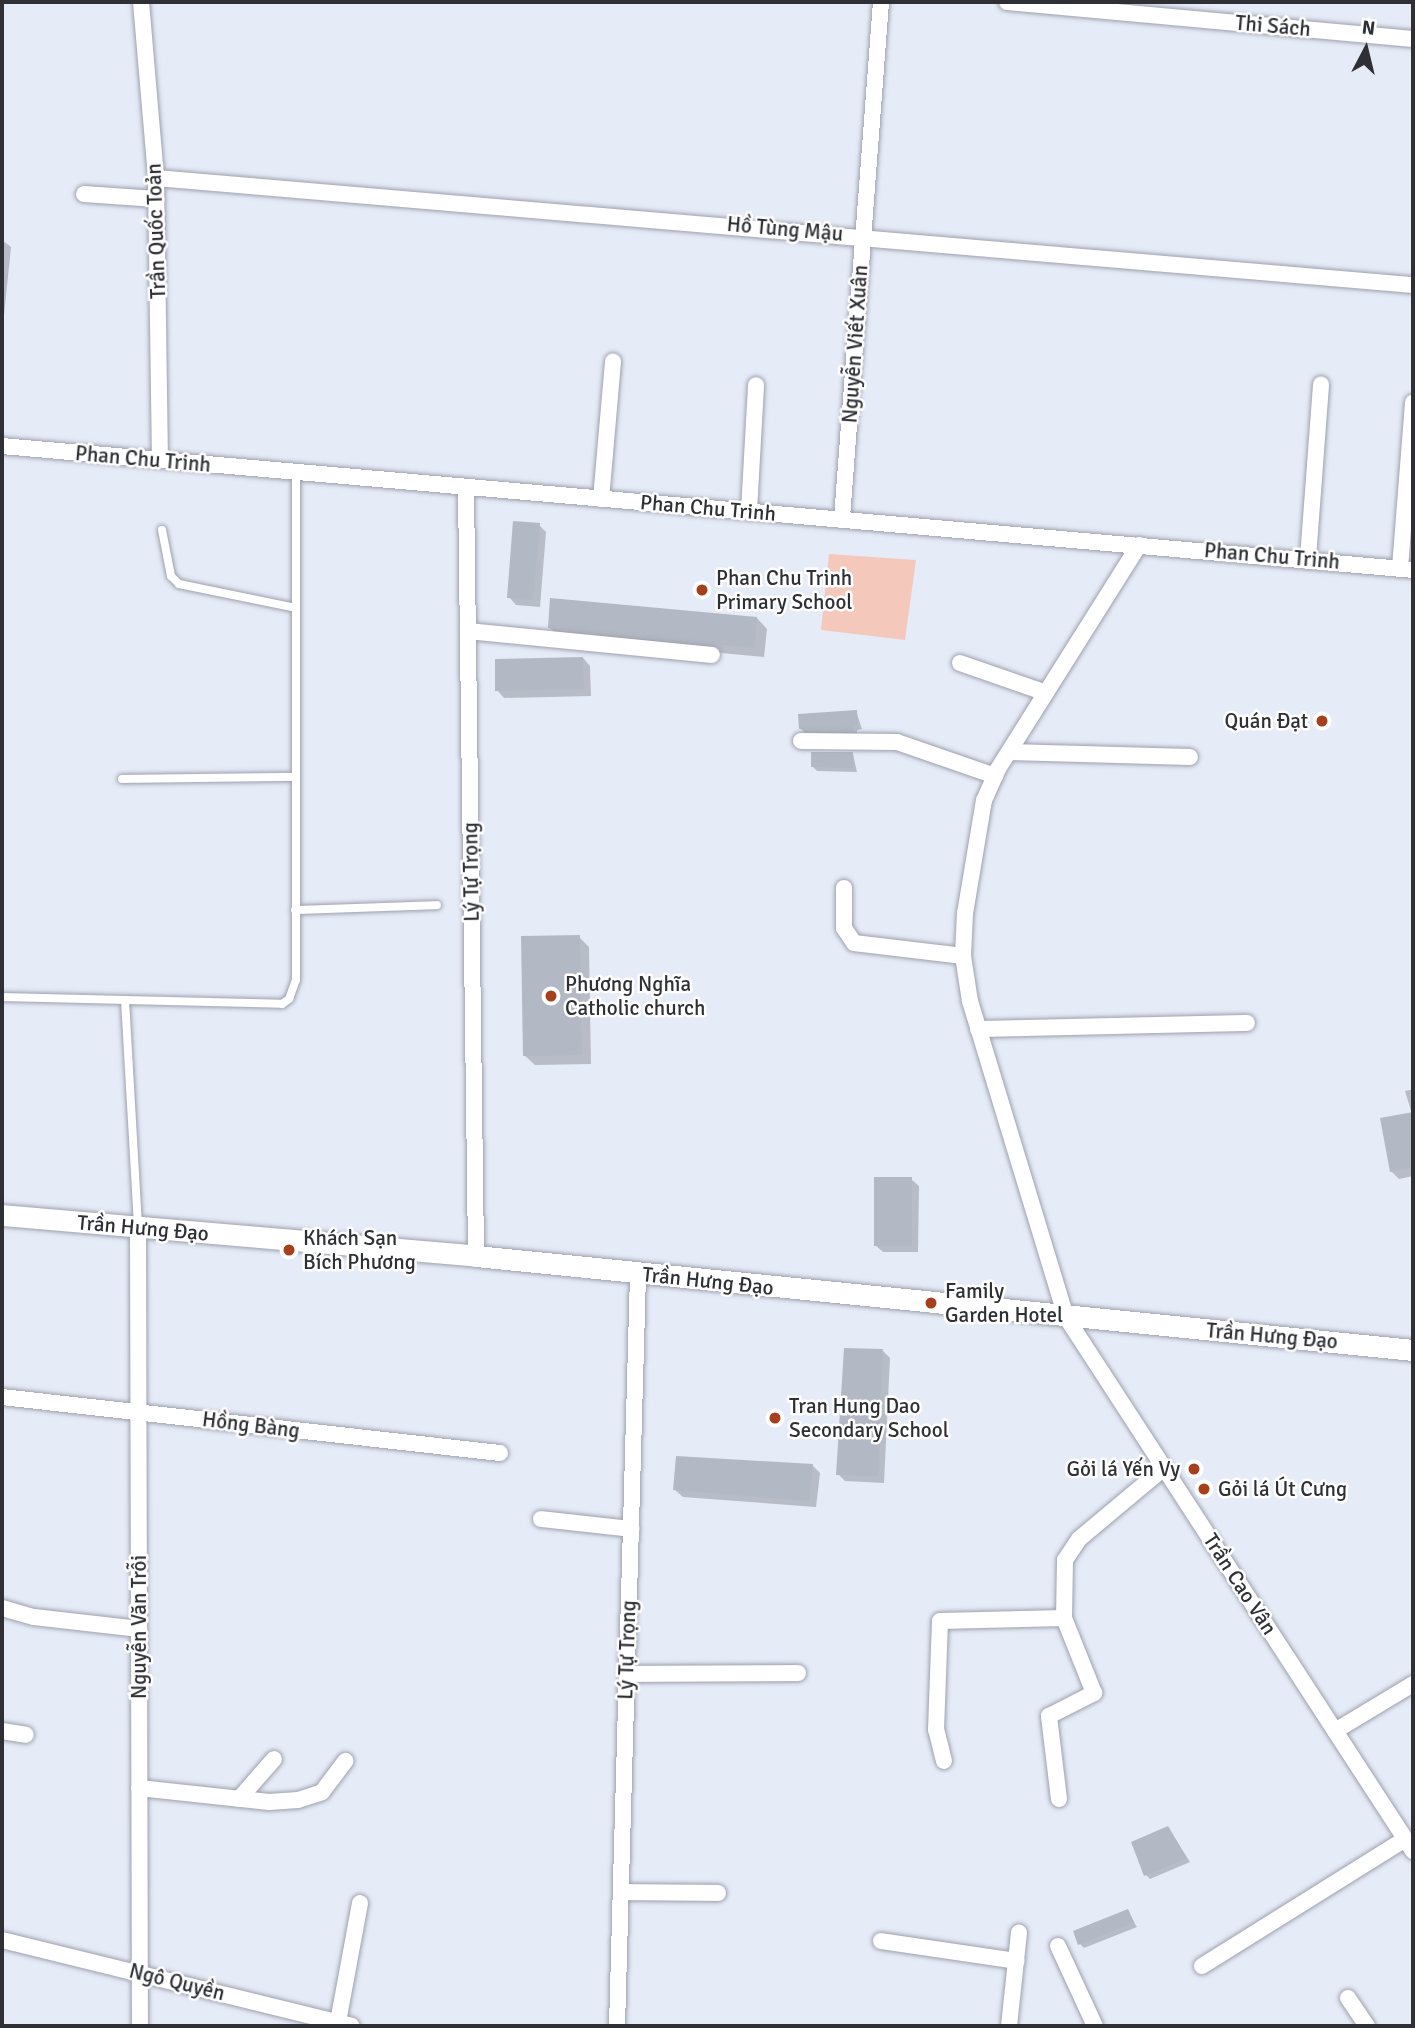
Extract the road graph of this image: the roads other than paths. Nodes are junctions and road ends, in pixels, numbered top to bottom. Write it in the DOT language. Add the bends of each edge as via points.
graph roads {
  1 [pos="141,2"];
  2 [pos="881,2"];
  3 [pos="1007,2"];
  4 [pos="1413,38"];
  5 [pos="156,178"];
  6 [pos="84,194"];
  7 [pos="156,199"];
  8 [pos="864,236"];
  9 [pos="1413,285"];
  10 [pos="613,362"];
  11 [pos="1321,384"];
  12 [pos="756,385"];
  13 [pos="1413,403"];
  14 [pos="2,446"];
  15 [pos="160,460"];
  16 [pos="296,474"];
  17 [pos="466,489"];
  18 [pos="601,499"];
  19 [pos="749,511"];
  20 [pos="842,519"];
  21 [pos="162,530"];
  22 [pos="1139,545"];
  23 [pos="1308,558"];
  24 [pos="1407,569"];
  25 [pos="296,608"];
  26 [pos="468,631"];
  27 [pos="712,655"];
  28 [pos="960,663"];
  29 [pos="1046,693"];
  30 [pos="801,741"];
  31 [pos="1009,751"];
  32 [pos="1190,757"];
  33 [pos="995,776"];
  34 [pos="295,777"];
  35 [pos="122,779"];
  36 [pos="844,888"];
  37 [pos="436,905"];
  38 [pos="295,909"];
  39 [pos="963,957"];
  40 [pos="2,997"];
  41 [pos="125,1000"];
  42 [pos="1247,1023"];
  43 [pos="978,1029"];
  44 [pos="2,1215"];
  45 [pos="138,1228"];
  46 [pos="477,1256"];
  47 [pos="638,1275"];
  48 [pos="1066,1317"];
  49 [pos="1413,1350"];
  50 [pos="2,1397"];
  51 [pos="139,1412"];
  52 [pos="500,1453"];
  53 [pos="1164,1468"];
  54 [pos="541,1519"];
  55 [pos="631,1529"];
  56 [pos="2,1608"];
  57 [pos="1064,1618"];
  58 [pos="139,1629"];
  59 [pos="798,1673"];
  60 [pos="627,1674"];
  61 [pos="1413,1684"];
  62 [pos="2,1731"];
  63 [pos="1335,1731"];
  64 [pos="26,1735"];
  65 [pos="274,1759"];
  66 [pos="345,1761"];
  67 [pos="944,1761"];
  68 [pos="139,1788"];
  69 [pos="239,1799"];
  70 [pos="1059,1799"];
  71 [pos="1409,1845"];
  72 [pos="621,1892"];
  73 [pos="718,1893"];
  74 [pos="360,1903"];
  75 [pos="1019,1933"];
  76 [pos="2,1940"];
  77 [pos="881,1941"];
  78 [pos="1058,1946"];
  79 [pos="1017,1961"];
  80 [pos="1202,1966"];
  81 [pos="140,1972"];
  82 [pos="1348,1998"];
  83 [pos="342,2025"];
  84 [pos="140,2026"];
  85 [pos="617,2026"];
  86 [pos="1009,2026"];
  87 [pos="1095,2026"];
  88 [pos="1367,2026"];
  1 -- 5 [label="street, Trần Quốc Toản"];
  2 -- 8 [label="street, Nguyễn Viết Xuân"];
  3 -- 4 [label="street, Thi Sách"];
  5 -- 7 [label="street, Trần Quốc Toản"];
  5 -- 8 [label="street, Hồ Tùng Mậu"];
  6 -- 7 [label="street"];
  7 -- 15 [label="street, Trần Quốc Toản"];
  8 -- 9 [label="street, Hồ Tùng Mậu"];
  8 -- 20 [label="street, Nguyễn Viết Xuân"];
  10 -- 18 [label="street"];
  11 -- 23 [label="street"];
  12 -- 19 [label="street"];
  13 -- 24 [label="street"];
  14 -- 15 [label="street, Phan Chu Trinh"];
  15 -- 16 [label="street, Phan Chu Trinh"];
  16 -- 17 [label="street, Phan Chu Trinh"];
  16 -- 25 [label="lane"];
  17 -- 18 [label="street, Phan Chu Trinh"];
  17 -- 26 [label="street, Lý Tự Trọng"];
  18 -- 19 [label="street, Phan Chu Trinh"];
  19 -- 20 [label="street, Phan Chu Trinh"];
  20 -- 22 [label="street, Phan Chu Trinh"];
  21 -- 25 [label="lane" via="171,576 179,584"];
  22 -- 23 [label="street, Phan Chu Trinh"];
  22 -- 29 [label="street, Trần Cao Vân"];
  23 -- 24 [label="street, Phan Chu Trinh"];
  25 -- 34 [label="lane"];
  26 -- 27 [label="street"];
  26 -- 46 [label="street, Lý Tự Trọng"];
  28 -- 29 [label="street"];
  29 -- 31 [label="street, Trần Cao Vân"];
  30 -- 33 [label="street" via="897,742"];
  31 -- 32 [label="street"];
  31 -- 33 [label="street, Trần Cao Vân"];
  33 -- 39 [label="street, Trần Cao Vân" via="977,829"];
  34 -- 35 [label="lane"];
  34 -- 38 [label="lane"];
  36 -- 39 [label="street" via="844,928 854,943"];
  37 -- 38 [label="lane"];
  38 -- 41 [label="lane" via="296,980 289,999 282,1004"];
  39 -- 43 [label="street, Trần Cao Vân"];
  40 -- 41 [label="lane"];
  41 -- 45 [label="lane"];
  42 -- 43 [label="street"];
  43 -- 48 [label="street, Trần Cao Vân"];
  44 -- 45 [label="street, Trần Hưng Đạo"];
  45 -- 46 [label="street, Trần Hưng Đạo"];
  45 -- 51 [label="street, Nguyễn Văn Trỗi"];
  46 -- 47 [label="street, Trần Hưng Đạo"];
  47 -- 48 [label="street, Trần Hưng Đạo"];
  47 -- 55 [label="street, Lý Tự Trọng"];
  48 -- 49 [label="street, Trần Hưng Đạo"];
  48 -- 53 [label="street, Trần Cao Vân"];
  50 -- 51 [label="street, Hồng Bàng"];
  51 -- 52 [label="street, Hồng Bàng"];
  51 -- 58 [label="street, Nguyễn Văn Trỗi"];
  53 -- 57 [label="street" via="1070,1548 1061,1592"];
  53 -- 63 [label="street, Trần Cao Vân"];
  54 -- 55 [label="street"];
  55 -- 60 [label="street, Lý Tự Trọng"];
  56 -- 58 [label="street" via="34,1617"];
  57 -- 67 [label="street" via="940,1620 936,1730"];
  57 -- 70 [label="street" via="1094,1693 1049,1716"];
  58 -- 68 [label="street, Nguyễn Văn Trỗi"];
  59 -- 60 [label="street"];
  60 -- 72 [label="street, Lý Tự Trọng"];
  61 -- 63 [label="street"];
  62 -- 64 [label="street"];
  63 -- 71 [label="street, Trần Cao Vân"];
  65 -- 69 [label="street"];
  66 -- 69 [label="street" via="322,1792 299,1801"];
  68 -- 69 [label="street"];
  68 -- 81 [label="street, Nguyễn Văn Trỗi"];
  71 -- 80 [label="street"];
  72 -- 73 [label="street"];
  72 -- 85 [label="street, Lý Tự Trọng"];
  74 -- 83 [label="street"];
  75 -- 79 [label="street"];
  76 -- 81 [label="street, Ngô Quyền"];
  77 -- 79 [label="street"];
  78 -- 87 [label="street"];
  79 -- 86 [label="street"];
  81 -- 83 [label="street, Ngô Quyền"];
  81 -- 84 [label="street, Nguyễn Văn Trỗi"];
  82 -- 88 [label="street"];
}
